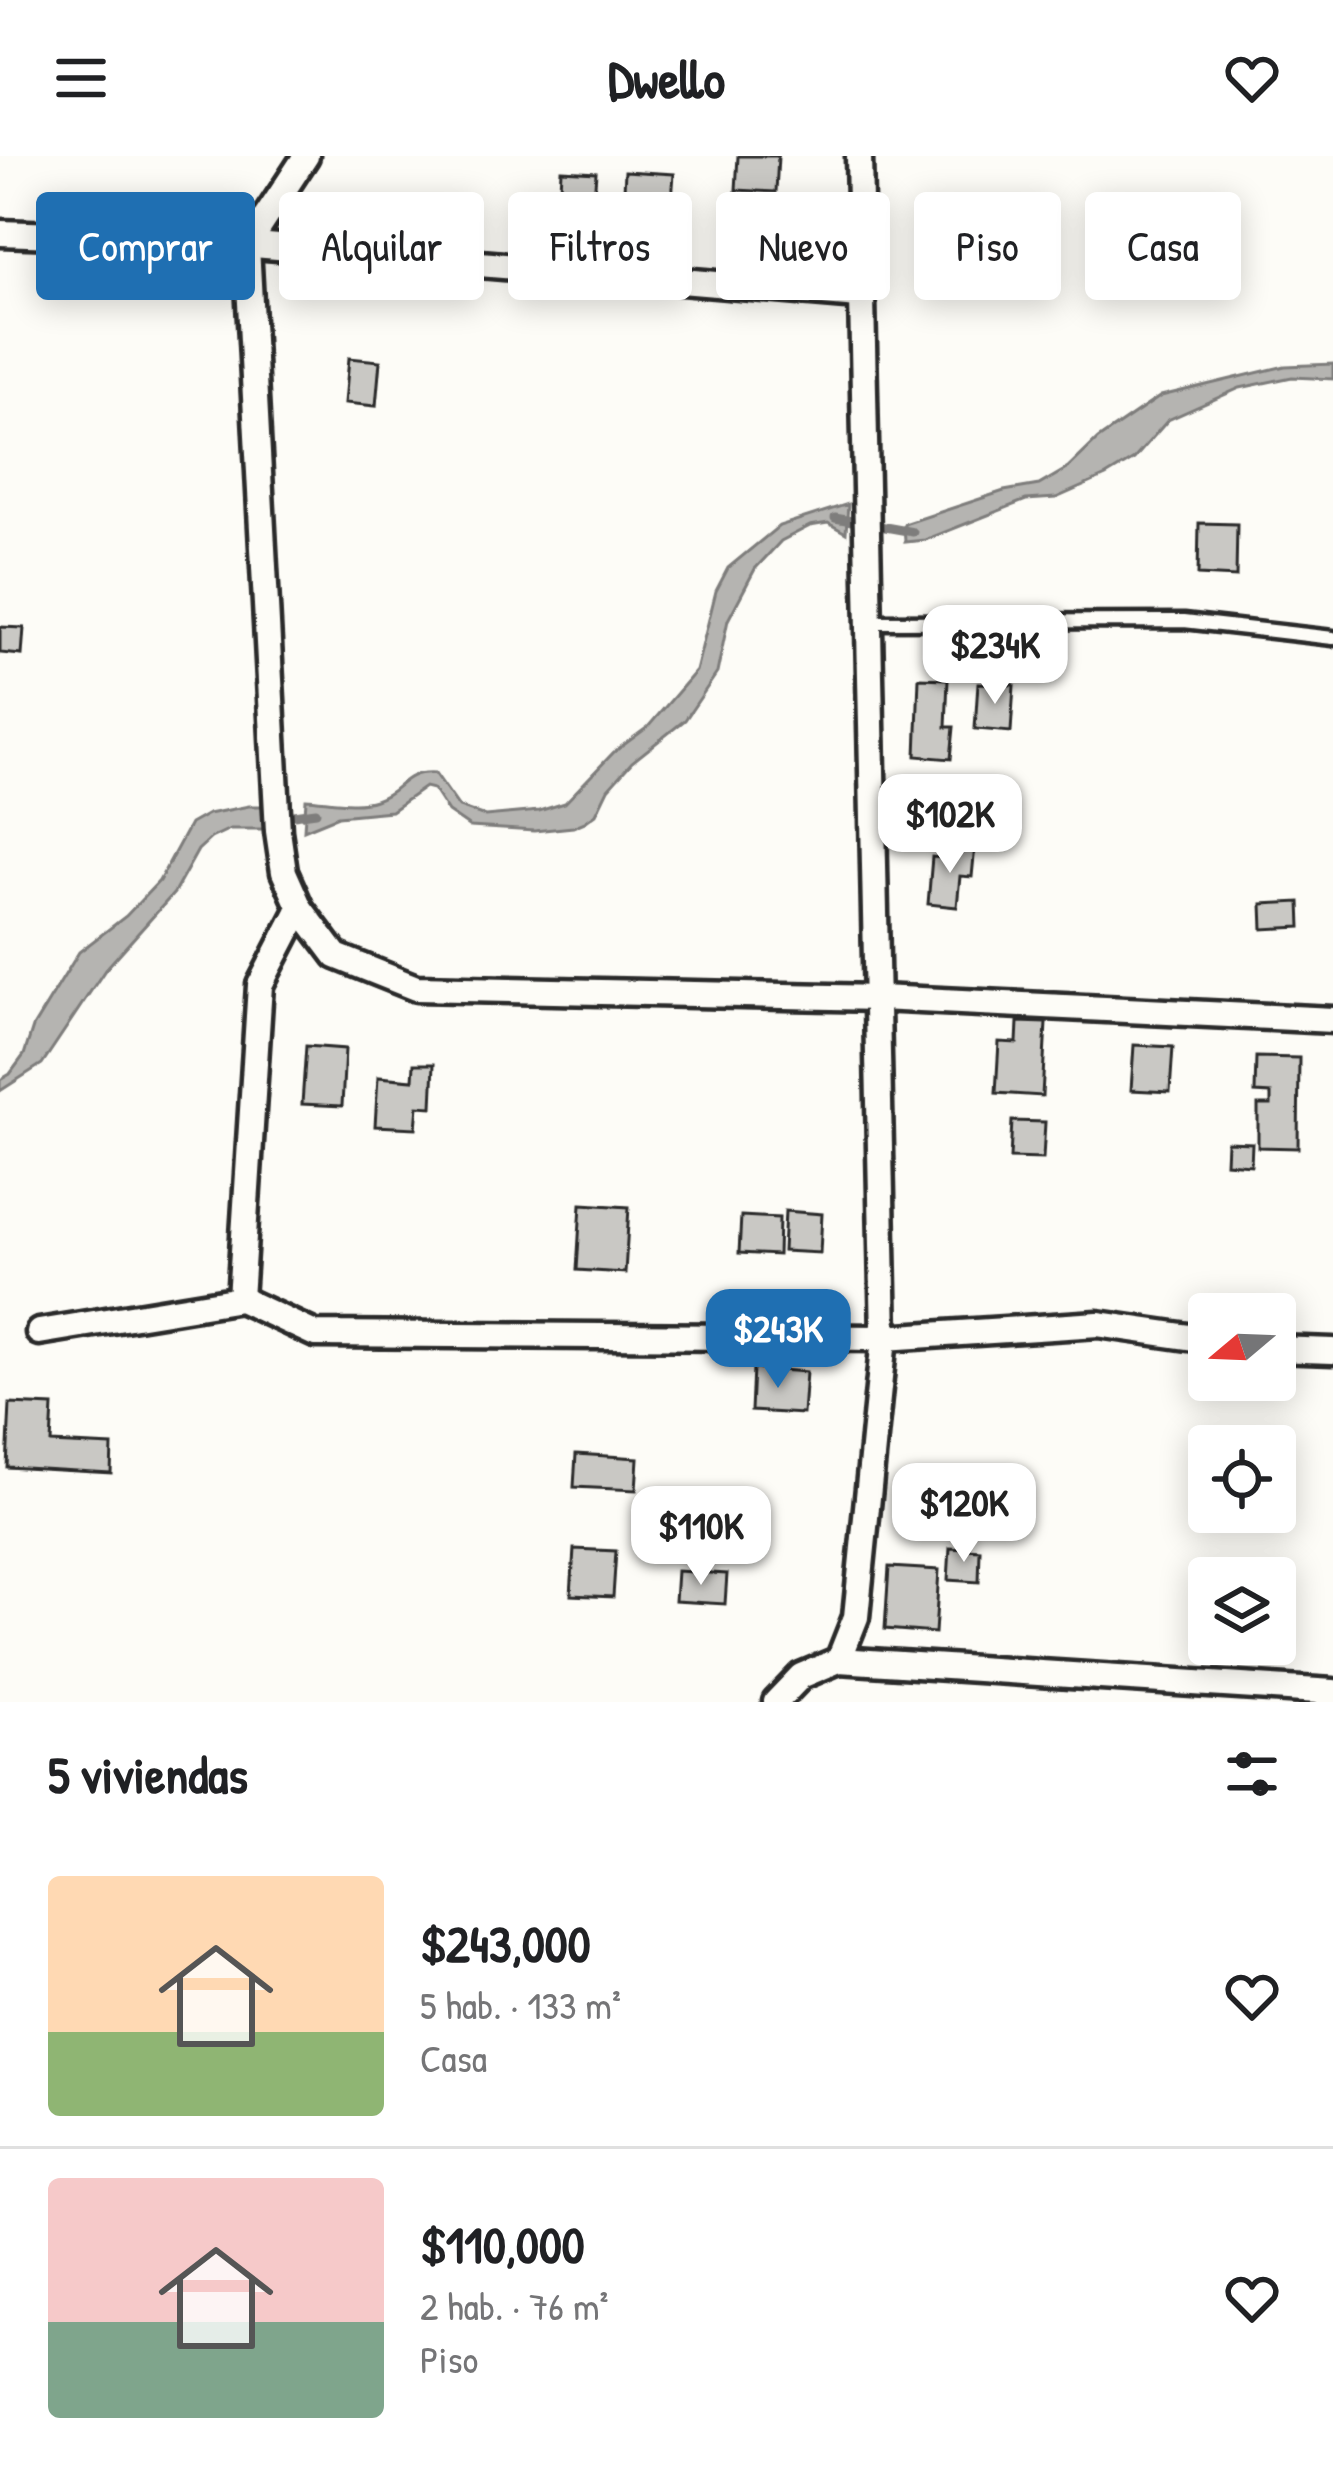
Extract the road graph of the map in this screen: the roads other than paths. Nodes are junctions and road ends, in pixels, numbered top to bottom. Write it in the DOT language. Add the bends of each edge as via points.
graph roads {
  1 [pos="307,156"];
  2 [pos="860,156"];
  3 [pos="860,192"];
  4 [pos="0,233"];
  5 [pos="255,233"];
  6 [pos="36,234"];
  7 [pos="255,246"];
  8 [pos="716,284"];
  9 [pos="250,300"];
  10 [pos="860,300"];
  11 [pos="871,622"];
  12 [pos="1333,638"];
  13 [pos="300,908"];
  14 [pos="879,998"];
  15 [pos="1333,1020"];
  16 [pos="240,1299"];
  17 [pos="39,1332"];
  18 [pos="1188,1337"];
  19 [pos="884,1338"];
  20 [pos="1296,1350"];
  21 [pos="1333,1351"];
  22 [pos="839,1660"];
  23 [pos="1333,1692"];
  24 [pos="776,1702"];
  1 -- 5 [label="street"];
  2 -- 3 [label="street"];
  4 -- 6 [label="street"];
  7 -- 8 [label="street"];
  9 -- 13 [label="street" via="277,820 284,872"];
  10 -- 11 [label="street"];
  11 -- 12 [label="lane" via="1184,621"];
  11 -- 14 [label="street"];
  13 -- 14 [label="street" via="336,956 416,988"];
  13 -- 16 [label="street" via="260,985"];
  14 -- 15 [label="street"];
  14 -- 19 [label="street"];
  16 -- 17 [label="street"];
  16 -- 19 [label="street" via="315,1334"];
  18 -- 19 [label="street" via="1098,1324"];
  19 -- 22 [label="street" via="856,1617"];
  20 -- 21 [label="street"];
  22 -- 23 [label="street"];
  22 -- 24 [label="street" via="801,1676"];
}
